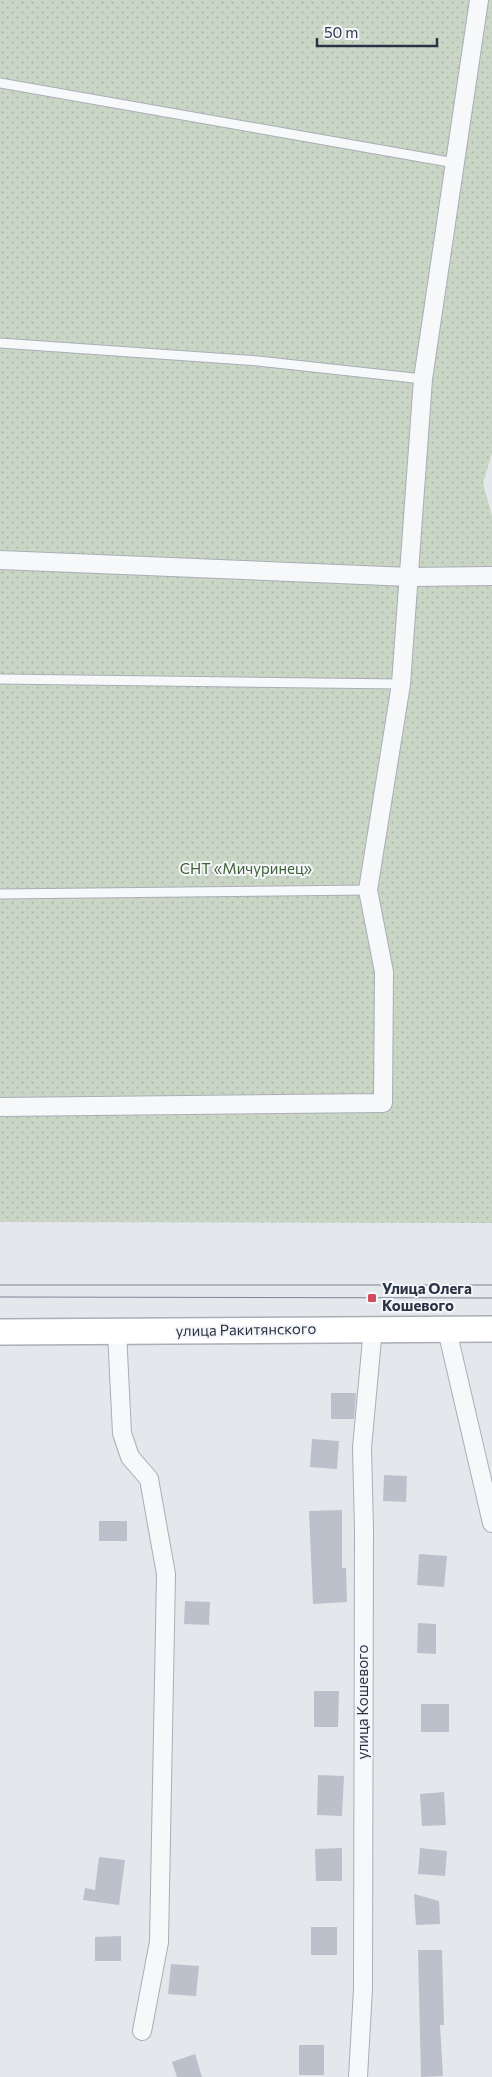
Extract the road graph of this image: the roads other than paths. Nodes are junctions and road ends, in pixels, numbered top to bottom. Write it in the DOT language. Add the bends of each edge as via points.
graph roads {
  1 [pos="479,0"];
  2 [pos="0,83"];
  3 [pos="455,162"];
  4 [pos="0,343"];
  5 [pos="423,379"];
  6 [pos="0,560"];
  7 [pos="492,576"];
  8 [pos="410,577"];
  9 [pos="0,679"];
  10 [pos="401,684"];
  11 [pos="368,890"];
  12 [pos="0,894"];
  13 [pos="0,1107"];
  14 [pos="489,1326"];
  15 [pos="373,1328"];
  16 [pos="447,1330"];
  17 [pos="0,1332"];
  18 [pos="117,1332"];
  19 [pos="492,1523"];
  20 [pos="142,2032"];
  21 [pos="358,2077"];
  1 -- 3 [label="street"];
  2 -- 3 [label="lane"];
  3 -- 5 [label="street"];
  4 -- 5 [label="lane" via="258,361"];
  5 -- 8 [label="street"];
  6 -- 8 [label="street"];
  7 -- 8 [label="street"];
  8 -- 10 [label="street"];
  9 -- 10 [label="lane"];
  10 -- 11 [label="street"];
  11 -- 12 [label="lane"];
  11 -- 13 [label="street" via="384,972 383,1103"];
  14 -- 16 [label="main road, улица Ракитянского"];
  15 -- 16 [label="main road, улица Ракитянского"];
  15 -- 18 [label="main road, улица Ракитянского"];
  15 -- 21 [label="street, улица Кошевого" via="362,1448 363,1989"];
  16 -- 19 [label="street"];
  17 -- 18 [label="main road, улица Ракитянского"];
  18 -- 20 [label="street" via="122,1433 130,1457 149,1479 166,1574 159,1942"];
}
